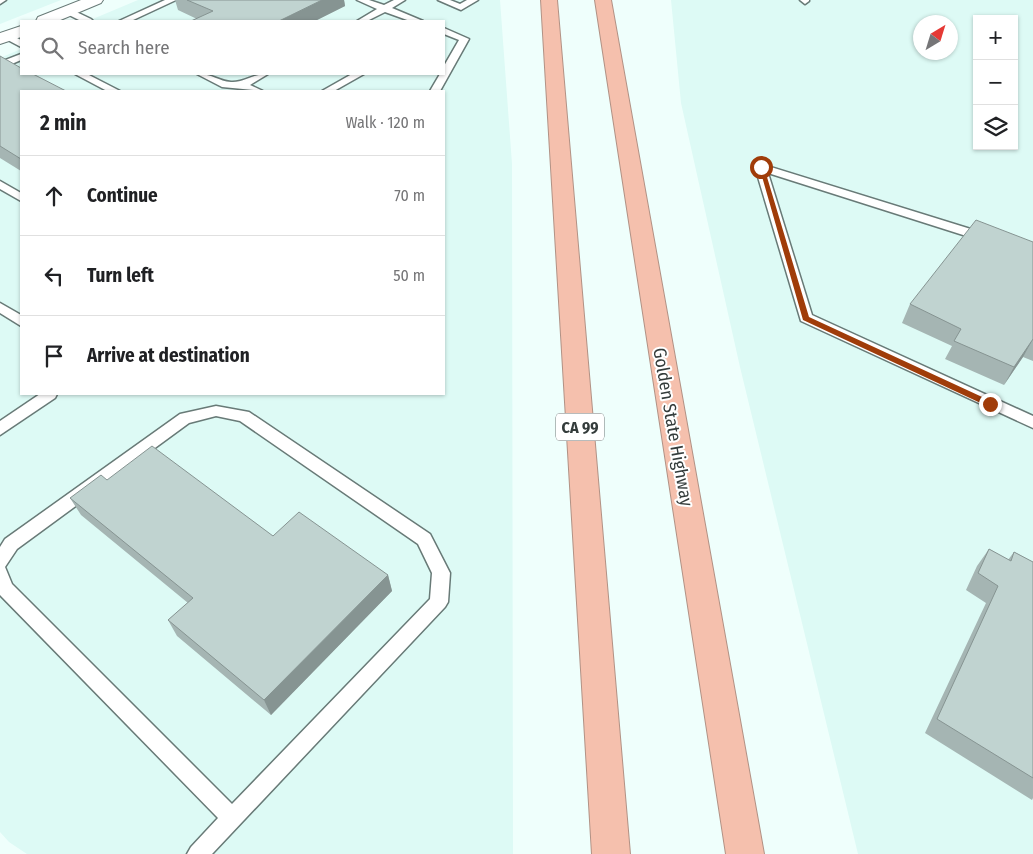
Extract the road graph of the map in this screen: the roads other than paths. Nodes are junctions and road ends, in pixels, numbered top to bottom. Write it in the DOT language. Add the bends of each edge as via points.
graph roads {
  1 [pos="96,0"];
  2 [pos="172,0"];
  3 [pos="361,0"];
  4 [pos="401,0"];
  5 [pos="442,0"];
  6 [pos="474,0"];
  7 [pos="549,0"];
  8 [pos="603,0"];
  9 [pos="384,9"];
  10 [pos="623,10"];
  11 [pos="68,11"];
  12 [pos="46,20"];
  13 [pos="86,20"];
  14 [pos="126,20"];
  15 [pos="363,20"];
  16 [pos="415,20"];
  17 [pos="445,31"];
  18 [pos="20,57"];
  19 [pos="0,66"];
  20 [pos="445,73"];
  21 [pos="82,75"];
  22 [pos="204,75"];
  23 [pos="261,75"];
  24 [pos="357,75"];
  25 [pos="444,75"];
  26 [pos="226,85"];
  27 [pos="242,85"];
  28 [pos="616,87"];
  29 [pos="113,90"];
  30 [pos="218,90"];
  31 [pos="255,90"];
  32 [pos="330,90"];
  33 [pos="436,90"];
  34 [pos="0,184"];
  35 [pos="20,197"];
  36 [pos="998,242"];
  37 [pos="0,307"];
  38 [pos="20,320"];
  39 [pos="49,395"];
  40 [pos="1033,422"];
  41 [pos="0,429"];
  42 [pos="0,562"];
  43 [pos="0,573"];
  44 [pos="232,818"];
  45 [pos="198,854"];
  46 [pos="611,854"];
  47 [pos="744,854"];
  1 -- 11 [label="street"];
  2 -- 14 [label="lane"];
  3 -- 9 [label="lane"];
  4 -- 9 [label="lane"];
  5 -- 6 [label="lane" via="461,7"];
  7 -- 46 [label="highway, CA 99"];
  8 -- 28 [label="highway, Golden State Highway"];
  9 -- 15 [label="lane"];
  9 -- 16 [label="lane"];
  10 -- 28 [label="highway"];
  11 -- 12 [label="street"];
  11 -- 13 [label="lane"];
  17 -- 20 [label="lane" via="464,39"];
  18 -- 19 [label="lane"];
  21 -- 29 [label="lane"];
  22 -- 26 [label="lane"];
  23 -- 27 [label="lane"];
  24 -- 32 [label="lane"];
  25 -- 33 [label="lane"];
  26 -- 27 [label="lane"];
  26 -- 30 [label="lane"];
  27 -- 31 [label="lane"];
  28 -- 47 [label="highway, Golden State Highway"];
  34 -- 35 [label="lane"];
  36 -- 40 [label="lane" via="761,167 806,318"];
  37 -- 38 [label="lane"];
  39 -- 41 [label="lane"];
  42 -- 44 [label="lane" via="11,544 185,418 216,411 244,416 424,539 442,572 440,602"];
  43 -- 44 [label="lane" via="4,588"];
  44 -- 45 [label="lane"];
}
